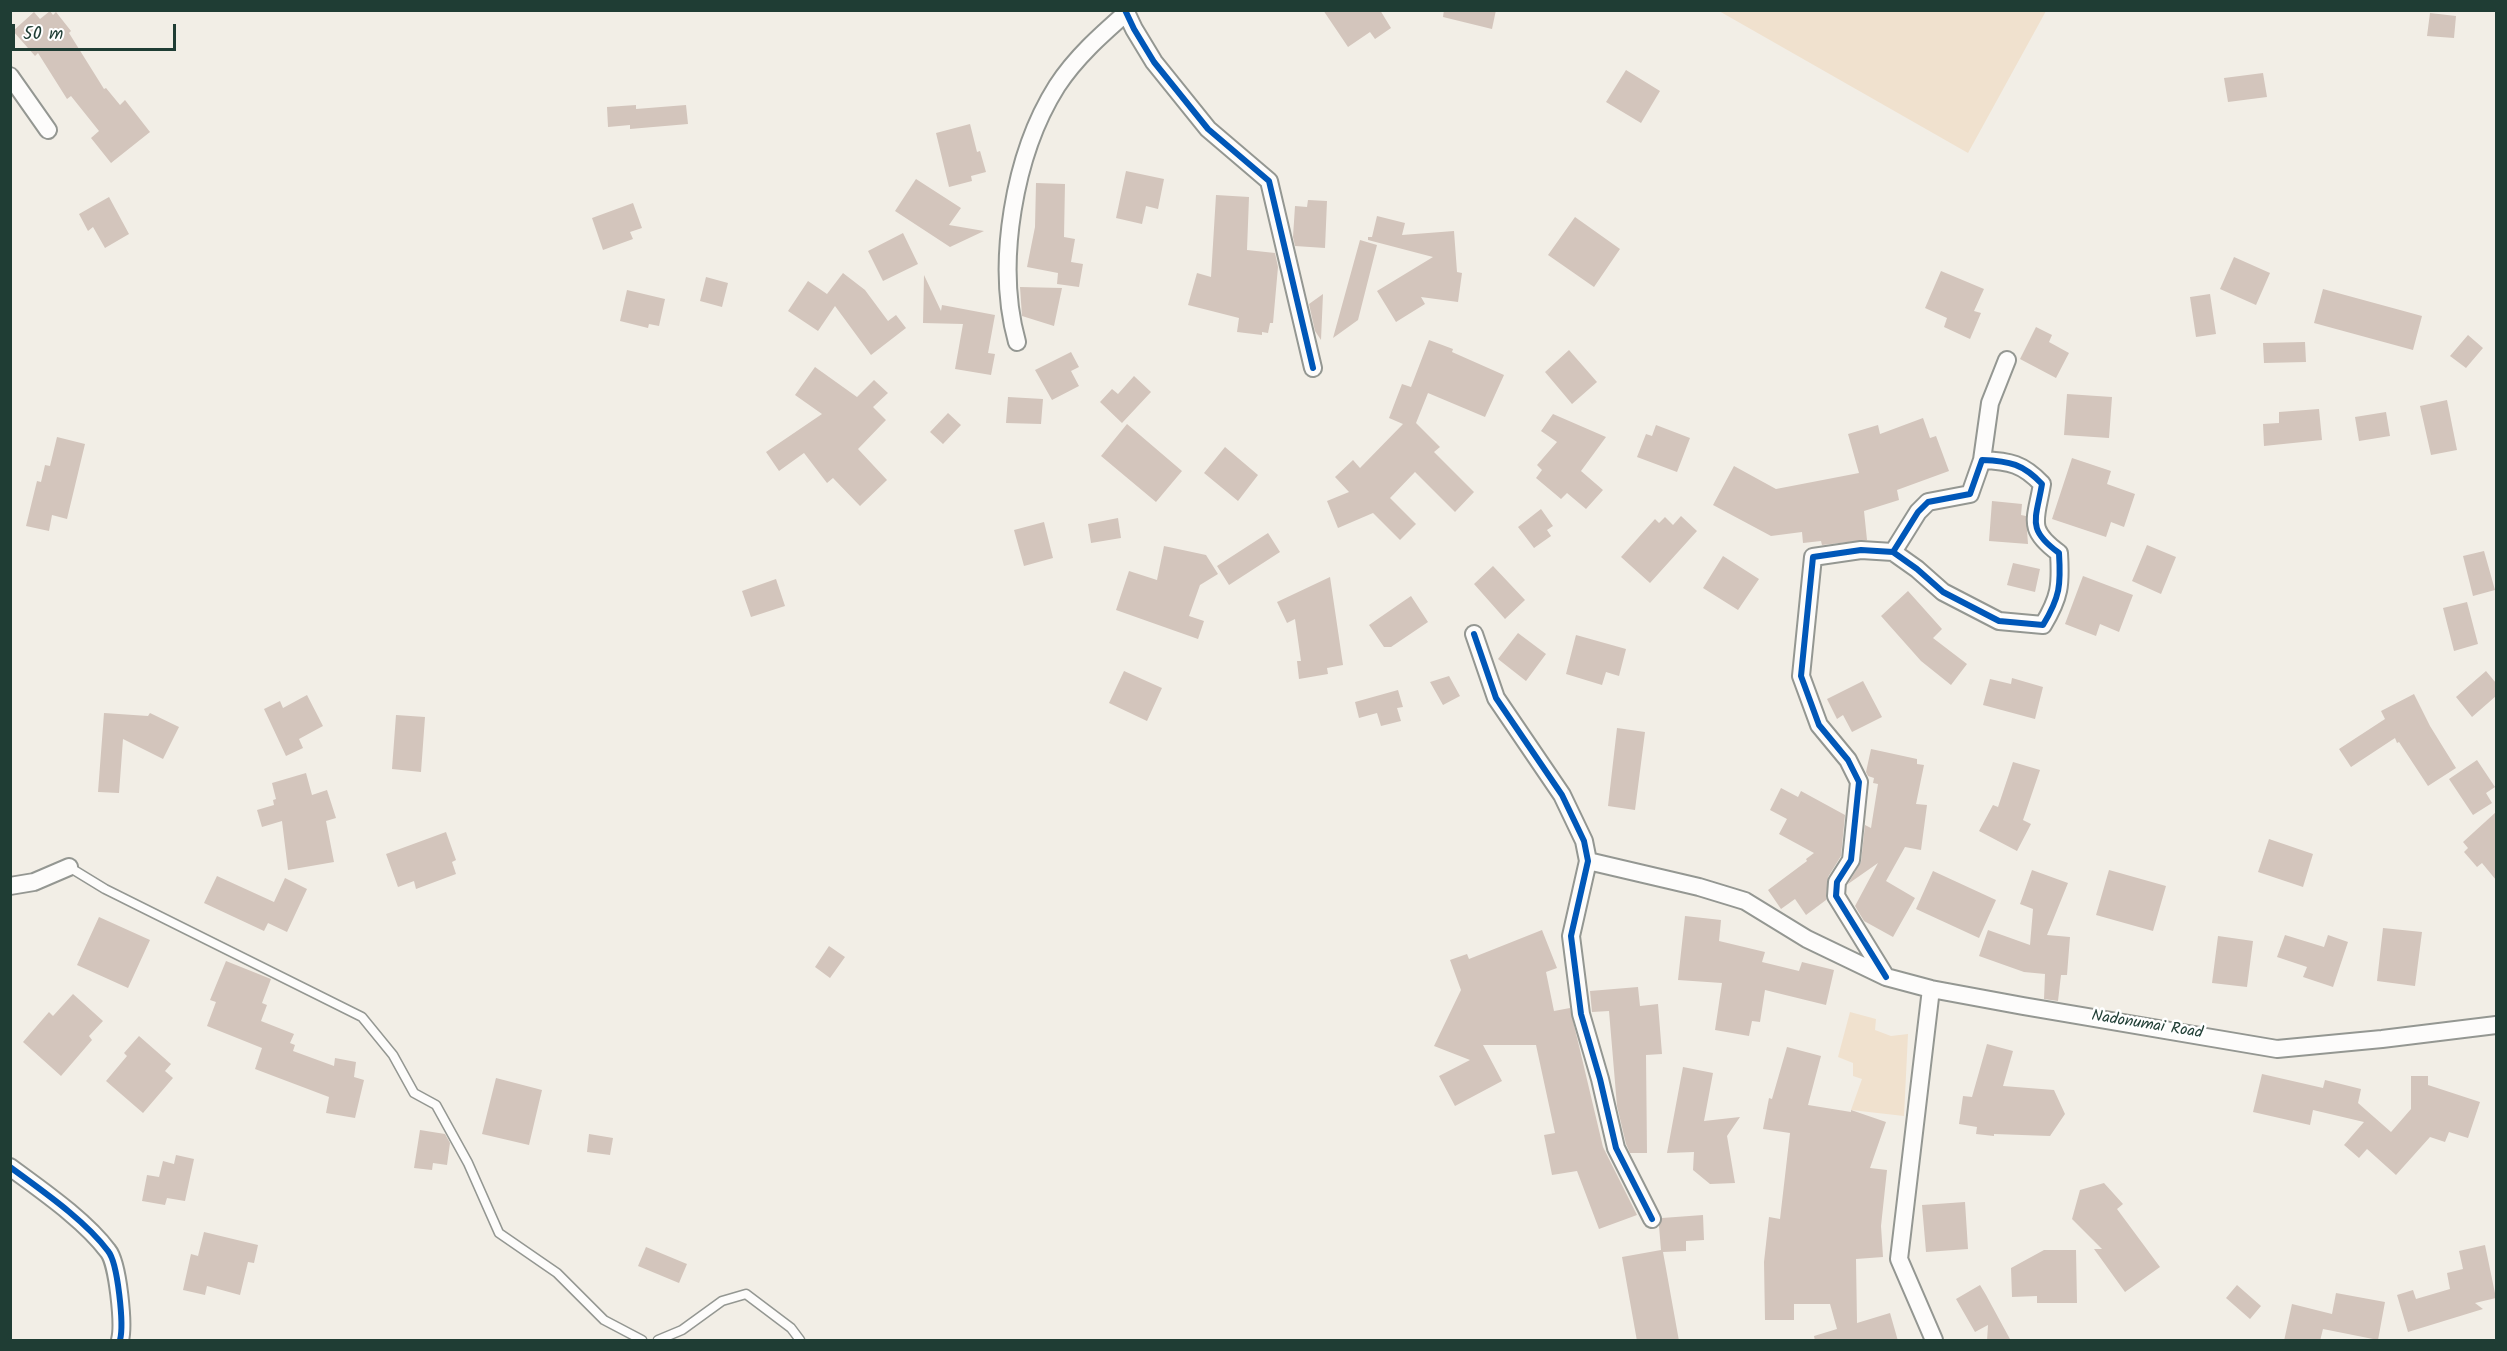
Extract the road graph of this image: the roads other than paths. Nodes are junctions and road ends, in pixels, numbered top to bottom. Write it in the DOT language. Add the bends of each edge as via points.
graph roads {
  1 [pos="1126,12"];
  2 [pos="10,76"];
  3 [pos="48,130"];
  4 [pos="1017,342"];
  5 [pos="2007,360"];
  6 [pos="1313,369"];
  7 [pos="1982,460"];
  8 [pos="1893,552"];
  9 [pos="1474,634"];
  10 [pos="1588,861"];
  11 [pos="69,867"];
  12 [pos="10,886"];
  13 [pos="1886,977"];
  14 [pos="1931,989"];
  15 [pos="2496,1025"];
  16 [pos="10,1167"];
  17 [pos="1653,1219"];
  18 [pos="120,1341"];
  19 [pos="642,1341"];
  20 [pos="657,1341"];
  21 [pos="800,1341"];
  22 [pos="1934,1341"];
  1 -- 4 [label="street" via="1069,69 1048,102 1030,146 1016,198 1007,275"];
  1 -- 6 [label="street" via="1154,62 1208,129 1269,181"];
  2 -- 3 [label="street"];
  5 -- 7 [label="street" via="1990,403"];
  7 -- 8 [label="street" via="1970,494 1928,502"];
  7 -- 8 [label="street" via="2007,461 2030,471 2042,484 2035,524 2041,540 2059,553 2060,581 2056,604 2043,625 1999,621 1943,592"];
  8 -- 13 [label="street" via="1861,550 1813,557 1801,676 1819,724 1848,760 1859,782 1851,860 1837,882 1836,896"];
  9 -- 10 [label="street" via="1496,698 1562,795 1584,841"];
  10 -- 13 [label="street, Nadonumai Road" via="1745,901 1807,939"];
  10 -- 17 [label="street" via="1570,936 1579,1005 1616,1148"];
  11 -- 12 [label="street" via="34,882"];
  11 -- 19 [label="lane" via="105,889 362,1017 393,1055 414,1093 436,1105 468,1163 499,1233 557,1273 604,1320"];
  13 -- 14 [label="street, Nadonumai Road"];
  14 -- 15 [label="street, Nadonumai Road" via="2277,1049"];
  14 -- 22 [label="street" via="1899,1258"];
  16 -- 18 [label="street" via="69,1212 110,1252 120,1297"];
  20 -- 21 [label="lane" via="682,1330 722,1301 746,1294 791,1328"];
}
